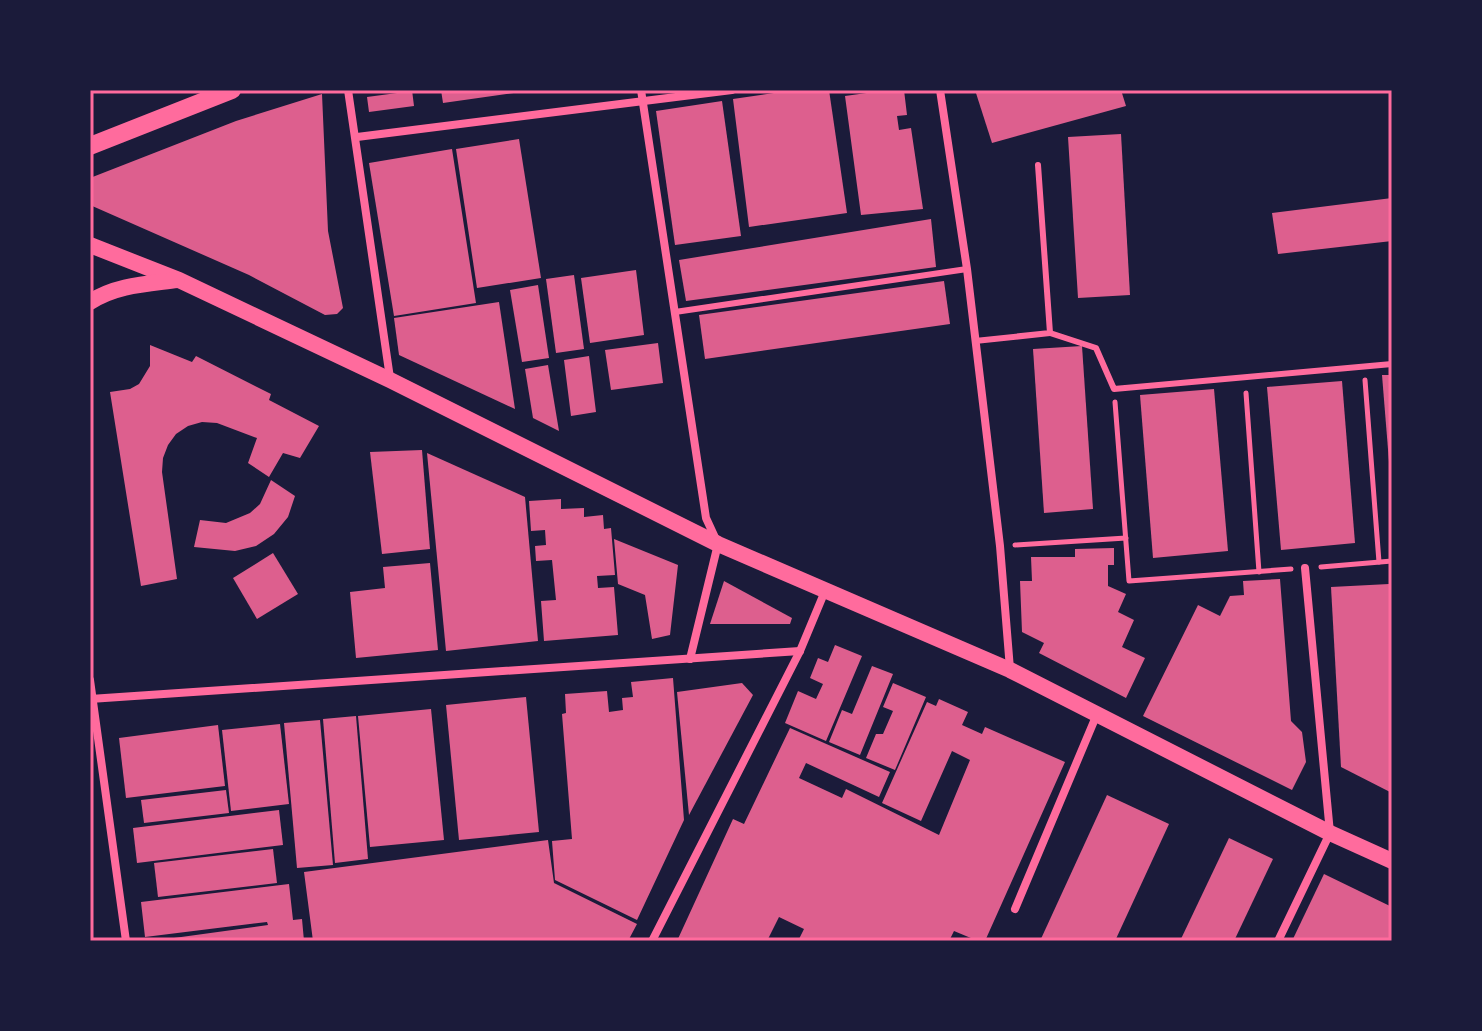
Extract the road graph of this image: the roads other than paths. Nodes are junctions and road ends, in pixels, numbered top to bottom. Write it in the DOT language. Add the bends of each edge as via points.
graph roads {
  1 [pos="232,90"];
  2 [pos="348,90"];
  3 [pos="641,90"];
  4 [pos="732,90"];
  5 [pos="940,90"];
  6 [pos="644,103"];
  7 [pos="357,137"];
  8 [pos="90,146"];
  9 [pos="1038,165"];
  10 [pos="90,245"];
  11 [pos="967,269"];
  12 [pos="179,280"];
  13 [pos="90,302"];
  14 [pos="675,312"];
  15 [pos="1050,333"];
  16 [pos="975,341"];
  17 [pos="1392,364"];
  18 [pos="390,380"];
  19 [pos="718,544"];
  20 [pos="1305,568"];
  21 [pos="825,591"];
  22 [pos="800,651"];
  23 [pos="690,659"];
  24 [pos="1010,670"];
  25 [pos="90,680"];
  26 [pos="91,699"];
  27 [pos="1097,714"];
  28 [pos="1330,833"];
  29 [pos="1392,861"];
  30 [pos="1015,909"];
  31 [pos="126,941"];
  32 [pos="652,941"];
  33 [pos="1278,941"];
  1 -- 8 [label="main road"];
  2 -- 7 [label="street"];
  3 -- 6 [label="street"];
  4 -- 6 [label="street"];
  5 -- 11 [label="street"];
  6 -- 7 [label="street"];
  6 -- 14 [label="street"];
  7 -- 18 [label="street"];
  9 -- 15 [label="lane"];
  10 -- 12 [label="main road"];
  11 -- 14 [label="lane"];
  11 -- 16 [label="street"];
  12 -- 13 [label="main road" via="124,287"];
  12 -- 18 [label="main road"];
  14 -- 19 [label="street" via="706,518"];
  15 -- 16 [label="lane"];
  15 -- 17 [label="lane" via="1096,348 1114,389"];
  16 -- 24 [label="street"];
  18 -- 19 [label="main road"];
  19 -- 21 [label="main road"];
  19 -- 23 [label="street"];
  20 -- 28 [label="street"];
  21 -- 22 [label="street"];
  21 -- 24 [label="main road"];
  22 -- 23 [label="street"];
  22 -- 32 [label="street"];
  23 -- 26 [label="street"];
  24 -- 27 [label="main road"];
  25 -- 26 [label="street"];
  26 -- 31 [label="street"];
  27 -- 28 [label="main road"];
  27 -- 30 [label="street"];
  28 -- 29 [label="main road"];
  28 -- 33 [label="street"];
}
